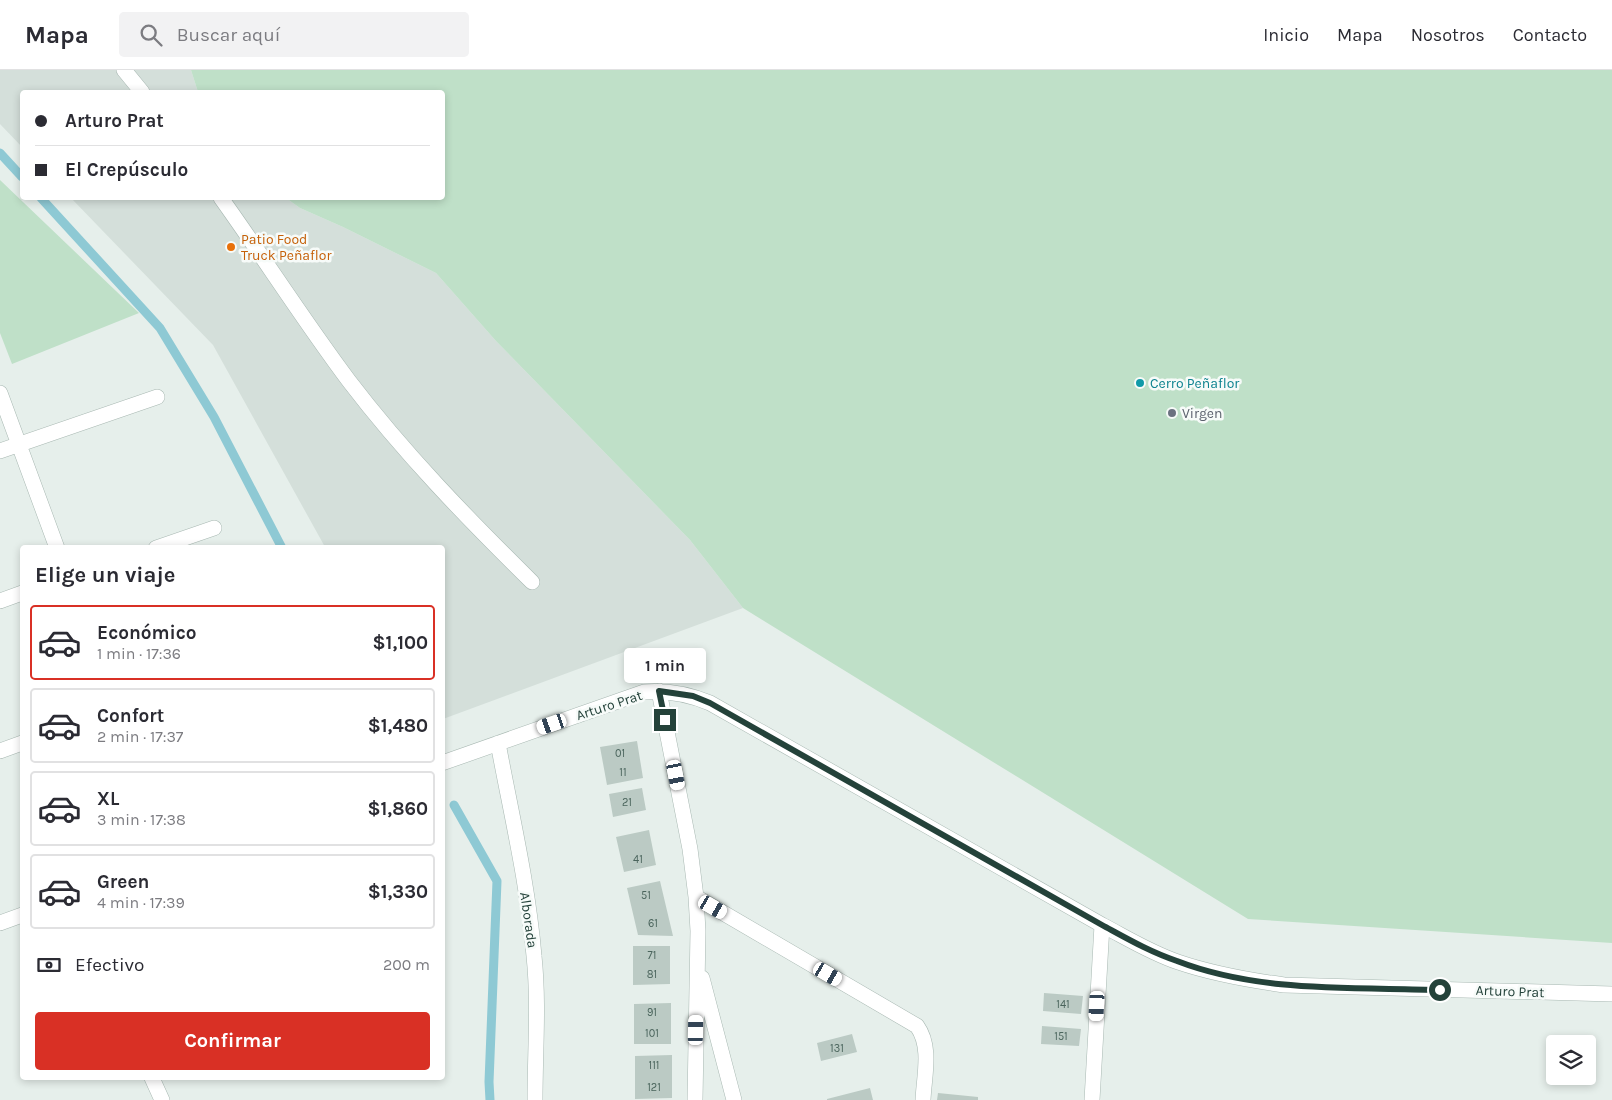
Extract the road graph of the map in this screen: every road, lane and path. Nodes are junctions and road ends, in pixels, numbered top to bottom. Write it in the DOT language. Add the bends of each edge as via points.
graph roads {
  1 [pos="124,70"];
  2 [pos="140,90"];
  3 [pos="222,200"];
  4 [pos="0,393"];
  5 [pos="157,397"];
  6 [pos="19,445"];
  7 [pos="0,451"];
  8 [pos="214,528"];
  9 [pos="56,545"];
  10 [pos="165,545"];
  11 [pos="532,582"];
  12 [pos="20,594"];
  13 [pos="0,601"];
  14 [pos="659,691"];
  15 [pos="498,743"];
  16 [pos="20,744"];
  17 [pos="0,751"];
  18 [pos="445,762"];
  19 [pos="696,897"];
  20 [pos="20,916"];
  21 [pos="0,922"];
  22 [pos="1102,925"];
  23 [pos="697,959"];
  24 [pos="1612,994"];
  25 [pos="153,1080"];
  26 [pos="162,1100"];
  27 [pos="535,1100"];
  28 [pos="695,1100"];
  29 [pos="734,1100"];
  30 [pos="923,1100"];
  31 [pos="1092,1100"];
  1 -- 2 [label="street"];
  3 -- 11 [label="street" via="305,322 396,440"];
  4 -- 6 [label="street"];
  5 -- 6 [label="street"];
  6 -- 7 [label="street"];
  6 -- 9 [label="street"];
  8 -- 10 [label="street"];
  12 -- 13 [label="street"];
  14 -- 15 [label="street, Arturo Prat" via="644,692"];
  14 -- 19 [label="street" via="690,849"];
  14 -- 22 [label="street, Arturo Prat" via="693,696 710,703"];
  15 -- 18 [label="street, Arturo Prat"];
  15 -- 27 [label="street, Alborada" via="529,909 534,957"];
  16 -- 17 [label="street"];
  19 -- 23 [label="street"];
  19 -- 30 [label="street" via="917,1026 926,1046"];
  20 -- 21 [label="street"];
  22 -- 24 [label="street, Arturo Prat" via="1178,962 1213,973 1284,985"];
  22 -- 31 [label="street"];
  23 -- 28 [label="street"];
  23 -- 29 [label="street"];
  25 -- 26 [label="street"];
}
